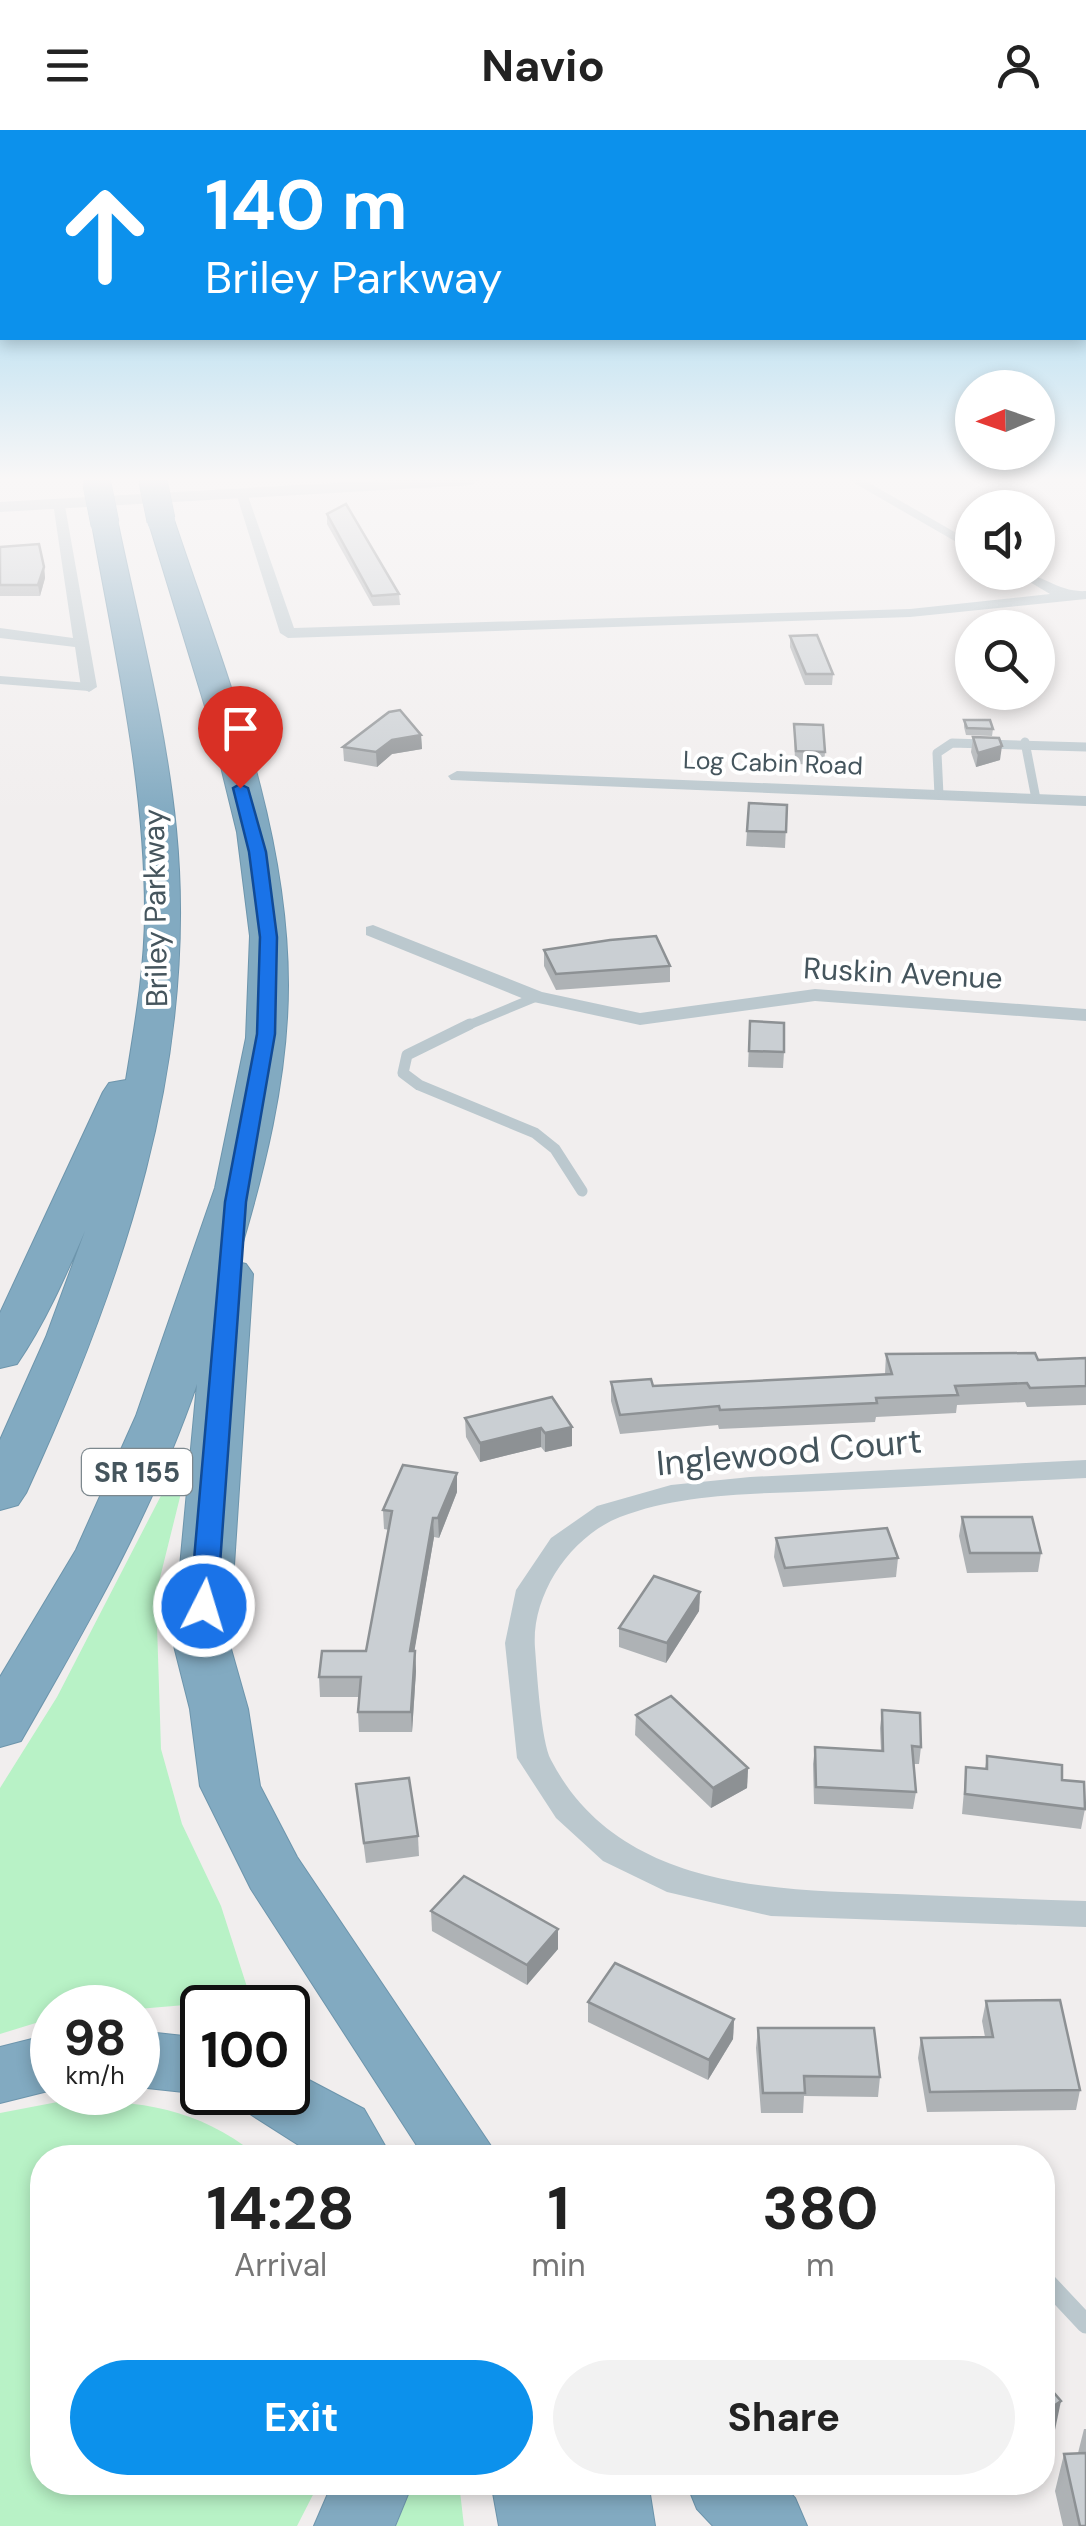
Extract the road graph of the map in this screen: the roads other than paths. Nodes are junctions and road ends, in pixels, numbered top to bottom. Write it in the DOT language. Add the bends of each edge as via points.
graph roads {
  1 [pos="72,592"];
  2 [pos="117,592"];
  3 [pos="184,592"];
  4 [pos="274,592"];
  5 [pos="1056,592"];
  6 [pos="1086,595"];
  7 [pos="1066,597"];
  8 [pos="1086,606"];
  9 [pos="0,633"];
  10 [pos="80,643"];
  11 [pos="0,680"];
  12 [pos="89,687"];
  13 [pos="1025,742"];
  14 [pos="1086,747"];
  15 [pos="457,776"];
  16 [pos="939,795"];
  17 [pos="1036,799"];
  18 [pos="1086,801"];
  19 [pos="374,931"];
  20 [pos="536,997"];
  21 [pos="160,1011"];
  22 [pos="1086,1015"];
  23 [pos="582,1191"];
  24 [pos="236,1202"];
  25 [pos="0,1354"];
  26 [pos="1086,1469"];
  27 [pos="0,1493"];
  28 [pos="0,1726"];
  29 [pos="1086,1914"];
  30 [pos="30,2068"];
  31 [pos="0,2076"];
  32 [pos="310,2114"];
  33 [pos="349,2145"];
  34 [pos="455,2145"];
  35 [pos="1055,2292"];
  36 [pos="1086,2324"];
  37 [pos="368,2495"];
  38 [pos="533,2495"];
  39 [pos="610,2495"];
  40 [pos="737,2495"];
  41 [pos="354,2526"];
  42 [pos="539,2526"];
  43 [pos="615,2526"];
  44 [pos="767,2526"];
  1 -- 10 [label="street"];
  2 -- 21 [label="highway, Briley Parkway, bridge" via="160,832"];
  3 -- 24 [label="highway, SR 155, bridge" via="258,852 268,937 266,1034"];
  4 -- 7 [label="street" via="288,633 910,613"];
  5 -- 7 [label="street"];
  6 -- 7 [label="street"];
  7 -- 8 [label="street"];
  9 -- 10 [label="street"];
  10 -- 12 [label="street"];
  11 -- 12 [label="lane"];
  13 -- 14 [label="lane"];
  13 -- 16 [label="lane" via="966,741 937,753"];
  13 -- 17 [label="lane"];
  15 -- 16 [label="street, Log Cabin Road"];
  16 -- 17 [label="street, Log Cabin Road"];
  17 -- 18 [label="street, Log Cabin Road"];
  19 -- 20 [label="street, Ruskin Avenue"];
  20 -- 22 [label="street, Ruskin Avenue" via="640,1019 815,995"];
  20 -- 23 [label="lane" via="425,1043 407,1055 403,1073 535,1132 555,1149"];
  21 -- 25 [label="highway" via="34,1294"];
  21 -- 27 [label="highway, Briley Parkway" via="130,1162 48,1395"];
  24 -- 28 [label="highway, SR 155" via="166,1406 104,1548"];
  24 -- 34 [label="highway" via="201,1642 220,1708 230,1786 273,1872"];
  26 -- 29 [label="street, Inglewood Court" via="750,1486 671,1494 606,1512 561,1545 526,1597 520,1643 532,1758 567,1810 614,1852 679,1884 771,1904"];
  30 -- 31 [label="highway"];
  32 -- 33 [label="highway" via="339,2130"];
  35 -- 36 [label="lane"];
  37 -- 41 [label="highway"];
  38 -- 42 [label="highway"];
  39 -- 43 [label="highway"];
  40 -- 44 [label="highway"];
}
